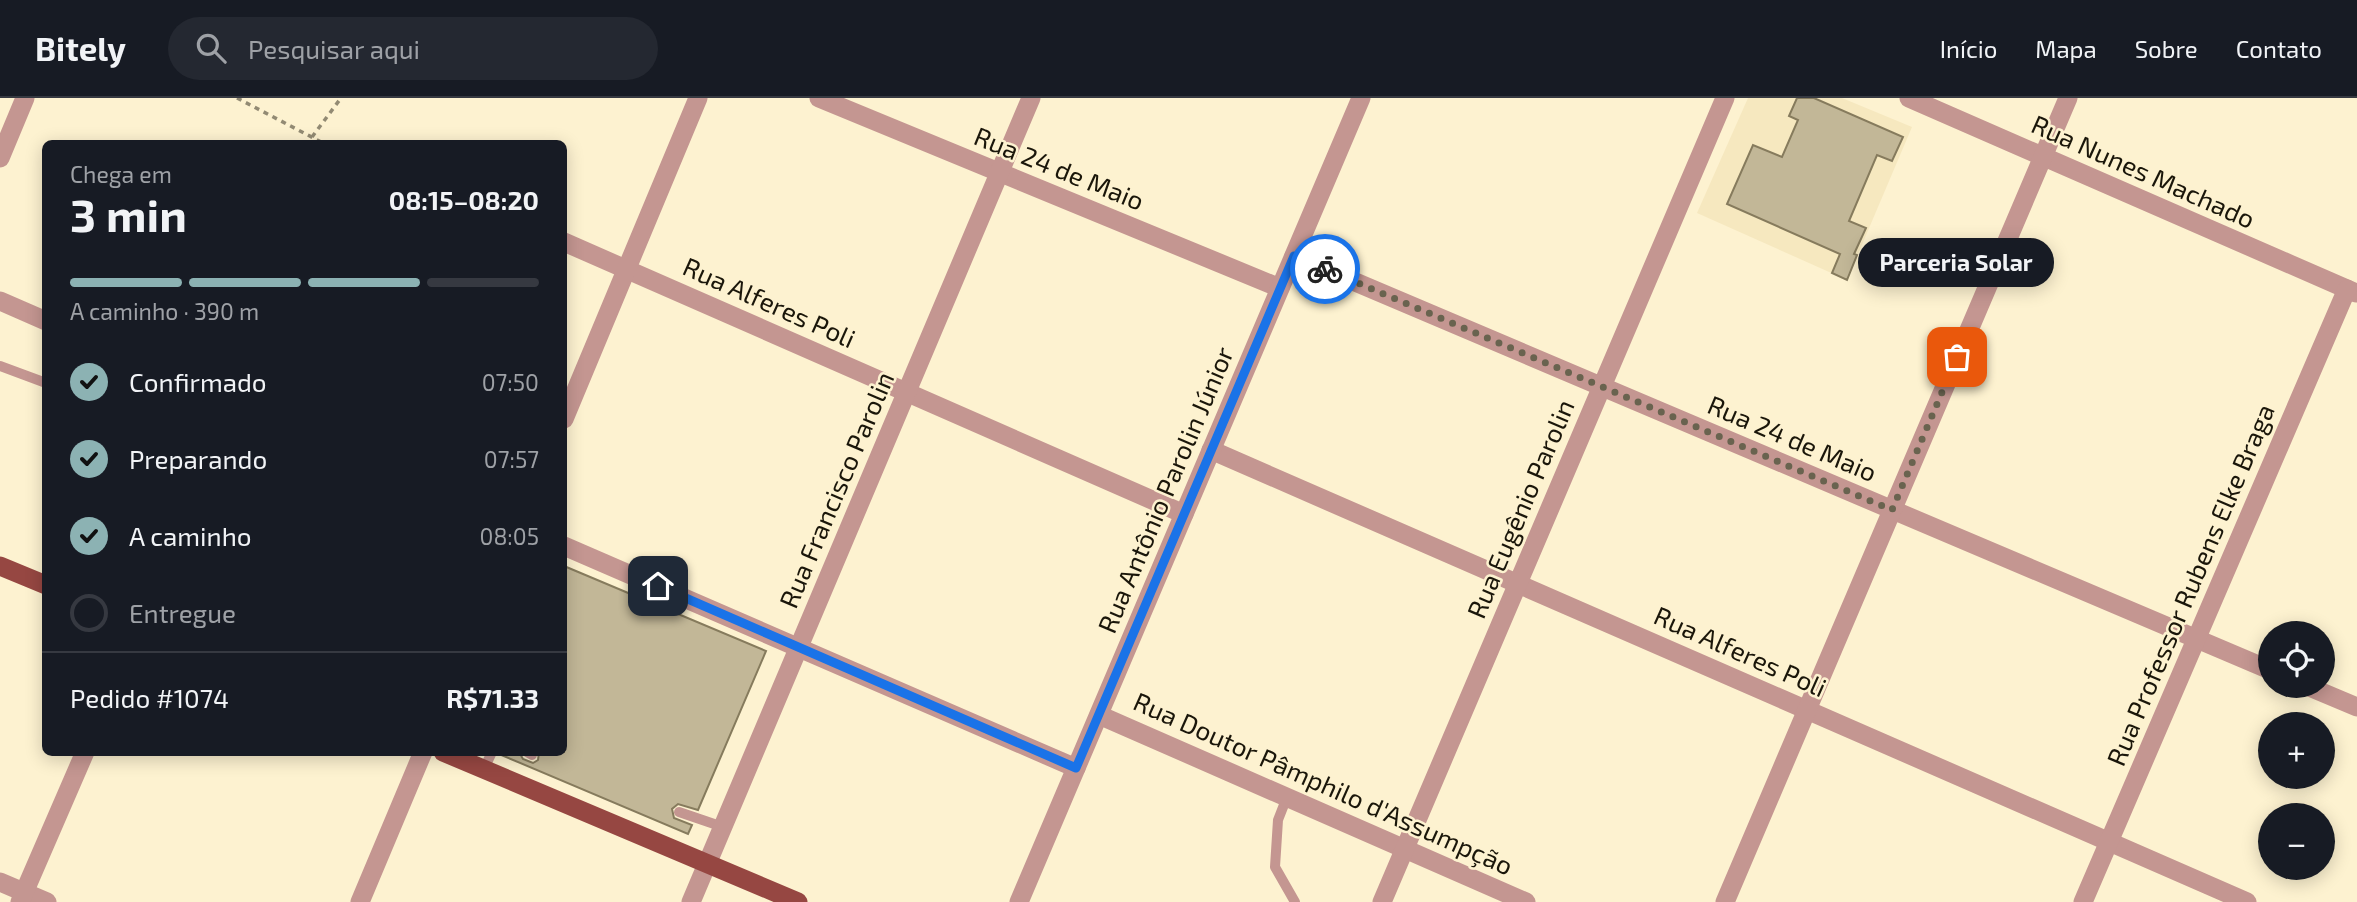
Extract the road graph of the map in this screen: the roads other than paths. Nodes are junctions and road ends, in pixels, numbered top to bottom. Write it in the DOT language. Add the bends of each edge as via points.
graph roads {
  1 [pos="25,98"];
  2 [pos="698,98"];
  3 [pos="818,98"];
  4 [pos="1031,98"];
  5 [pos="1361,98"];
  6 [pos="1725,98"];
  7 [pos="1909,98"];
  8 [pos="2068,98"];
  9 [pos="2043,156"];
  10 [pos="0,158"];
  11 [pos="999,173"];
  12 [pos="567,243"];
  13 [pos="1294,256"];
  14 [pos="626,270"];
  15 [pos="1280,288"];
  16 [pos="2352,291"];
  17 [pos="0,301"];
  18 [pos="42,319"];
  19 [pos="0,366"];
  20 [pos="42,382"];
  21 [pos="1602,387"];
  22 [pos="906,392"];
  23 [pos="567,412"];
  24 [pos="1211,450"];
  25 [pos="1892,510"];
  26 [pos="1184,514"];
  27 [pos="567,546"];
  28 [pos="0,566"];
  29 [pos="42,583"];
  30 [pos="1518,584"];
  31 [pos="2196,639"];
  32 [pos="799,648"];
  33 [pos="2258,665"];
  34 [pos="2335,698"];
  35 [pos="2357,707"];
  36 [pos="1807,710"];
  37 [pos="1099,715"];
  38 [pos="83,756"];
  39 [pos="421,756"];
  40 [pos="463,756"];
  41 [pos="488,761"];
  42 [pos="1076,768"];
  43 [pos="1287,797"];
  44 [pos="679,811"];
  45 [pos="723,827"];
  46 [pos="2109,842"];
  47 [pos="1404,849"];
  48 [pos="708,864"];
  49 [pos="0,882"];
  50 [pos="22,897"];
  51 [pos="47,902"];
  52 [pos="360,902"];
  53 [pos="691,902"];
  54 [pos="798,902"];
  55 [pos="1019,902"];
  56 [pos="1295,902"];
  57 [pos="1381,902"];
  58 [pos="1526,902"];
  59 [pos="1726,902"];
  60 [pos="2083,902"];
  61 [pos="2247,902"];
  1 -- 10 [label="street"];
  2 -- 14 [label="street"];
  3 -- 11 [label="street, Rua 24 de Maio"];
  4 -- 11 [label="street, Rua Francisco Parolin"];
  5 -- 13 [label="street, Rua Antônio Parolin Júnior"];
  6 -- 21 [label="street, Rua Eugênio Parolin"];
  7 -- 9 [label="street, Rua Nunes Machado"];
  8 -- 9 [label="street"];
  9 -- 16 [label="street, Rua Nunes Machado"];
  9 -- 25 [label="street"];
  11 -- 15 [label="street, Rua 24 de Maio"];
  11 -- 22 [label="street, Rua Francisco Parolin"];
  12 -- 14 [label="street, Rua Alferes Poli"];
  13 -- 15 [label="street, Rua Antônio Parolin Júnior"];
  13 -- 21 [label="street, Rua 24 de Maio"];
  14 -- 22 [label="street, Rua Alferes Poli"];
  14 -- 23 [label="street"];
  15 -- 24 [label="street, Rua Antônio Parolin Júnior"];
  16 -- 31 [label="street, Rua Professor Rubens Elke Braga"];
  17 -- 18 [label="street"];
  19 -- 20 [label="lane"];
  21 -- 25 [label="street, Rua 24 de Maio"];
  21 -- 30 [label="street, Rua Eugênio Parolin"];
  22 -- 26 [label="street, Rua Alferes Poli"];
  22 -- 32 [label="street, Rua Francisco Parolin"];
  24 -- 26 [label="street, Rua Antônio Parolin Júnior"];
  24 -- 30 [label="street, Rua Alferes Poli"];
  25 -- 31 [label="street, Rua 24 de Maio"];
  25 -- 36 [label="street"];
  26 -- 37 [label="street, Rua Antônio Parolin Júnior"];
  27 -- 32 [label="street"];
  28 -- 29 [label="main road"];
  30 -- 36 [label="street, Rua Alferes Poli"];
  30 -- 47 [label="street, Rua Eugênio Parolin"];
  31 -- 33 [label="street, Rua 24 de Maio"];
  31 -- 46 [label="street, Rua Professor Rubens Elke Braga"];
  32 -- 42 [label="street"];
  32 -- 45 [label="street, Rua Francisco Parolin"];
  34 -- 35 [label="street"];
  36 -- 46 [label="street, Rua Alferes Poli"];
  36 -- 59 [label="street"];
  37 -- 42 [label="street, Rua Antônio Parolin Júnior"];
  37 -- 43 [label="street, Rua Doutor Pâmphilo d'Assumpção"];
  38 -- 50 [label="street"];
  39 -- 52 [label="street"];
  40 -- 41 [label="main road"];
  41 -- 48 [label="main road"];
  42 -- 55 [label="street, Rua Antônio Parolin Júnior"];
  43 -- 47 [label="street, Rua Doutor Pâmphilo d'Assumpção"];
  43 -- 56 [label="lane" via="1278,820 1275,867"];
  44 -- 45 [label="lane"];
  45 -- 48 [label="street, Rua Francisco Parolin"];
  46 -- 60 [label="street, Rua Professor Rubens Elke Braga"];
  46 -- 61 [label="street, Rua Alferes Poli"];
  47 -- 57 [label="street, Rua Eugênio Parolin"];
  47 -- 58 [label="street, Rua Doutor Pâmphilo d'Assumpção"];
  48 -- 53 [label="street, Rua Francisco Parolin"];
  48 -- 54 [label="main road"];
  49 -- 50 [label="street"];
  50 -- 51 [label="street"];
}
